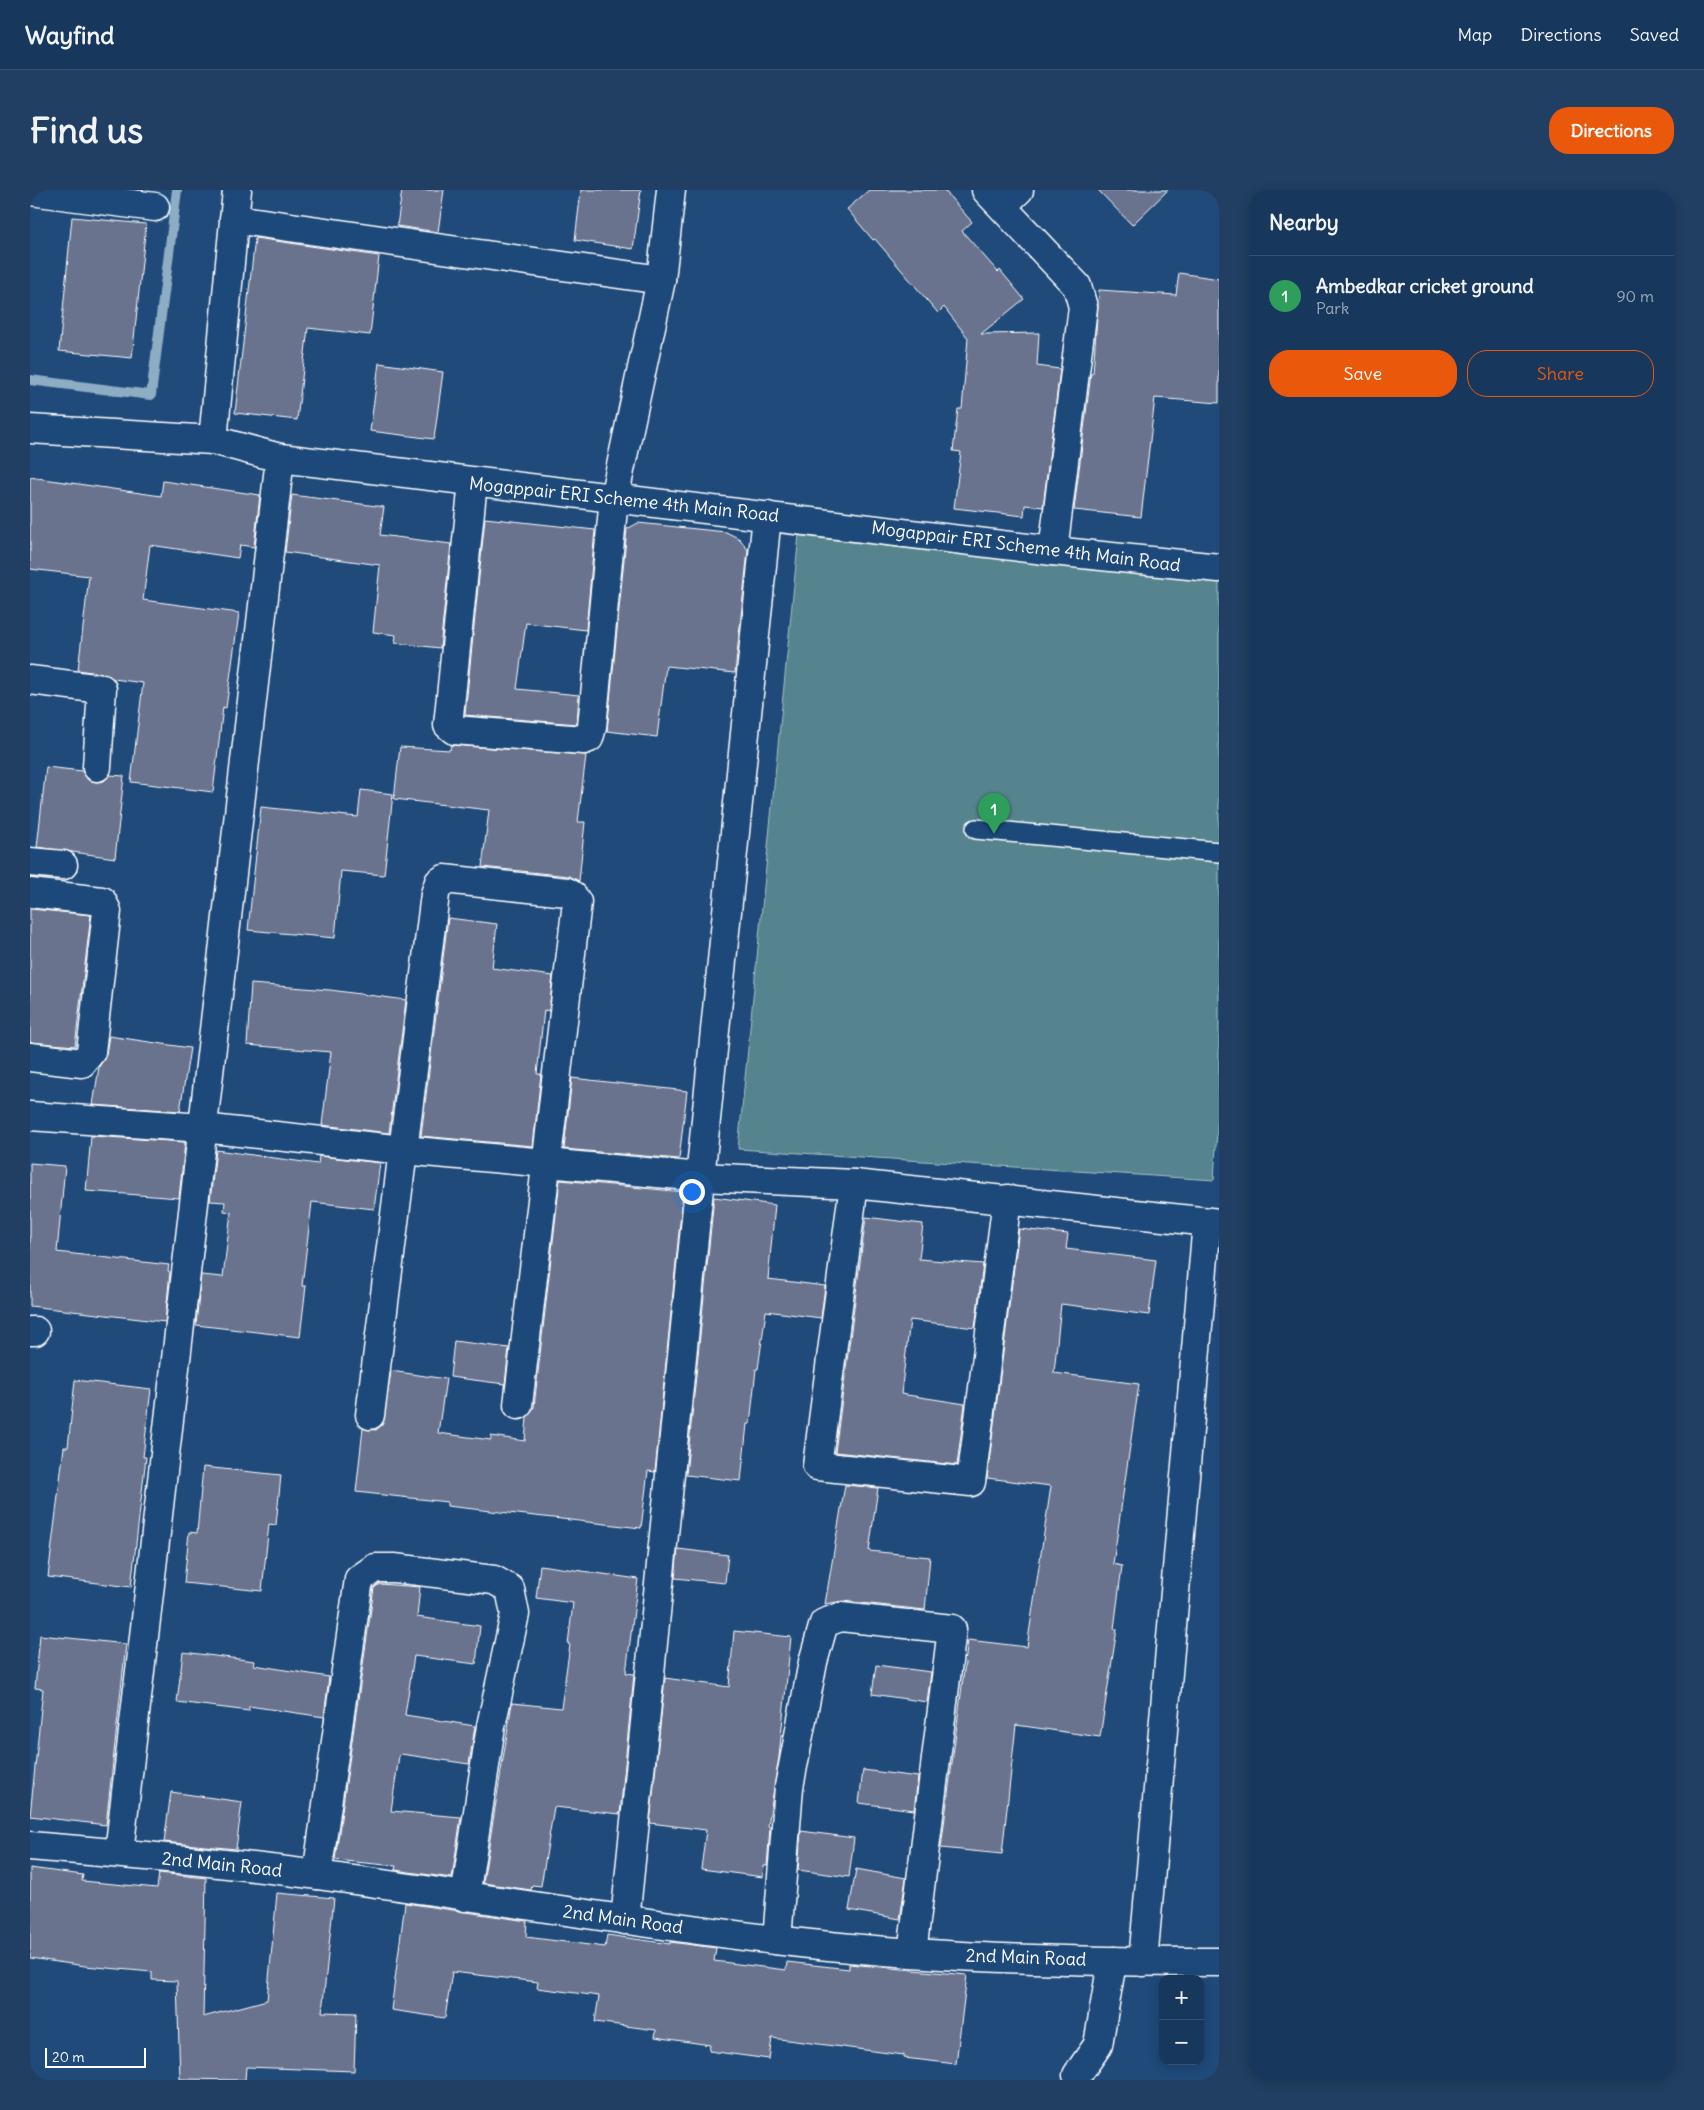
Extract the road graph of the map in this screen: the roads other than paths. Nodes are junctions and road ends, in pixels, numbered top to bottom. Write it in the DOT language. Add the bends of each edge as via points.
graph roads {
  1 [pos="237,190"];
  2 [pos="671,190"];
  3 [pos="30,191"];
  4 [pos="1002,195"];
  5 [pos="155,207"];
  6 [pos="234,219"];
  7 [pos="661,280"];
  8 [pos="30,430"];
  9 [pos="213,440"];
  10 [pos="280,458"];
  11 [pos="473,482"];
  12 [pos="614,498"];
  13 [pos="768,516"];
  14 [pos="1053,551"];
  15 [pos="1219,568"];
  16 [pos="30,680"];
  17 [pos="97,767"];
  18 [pos="976,829"];
  19 [pos="1219,852"];
  20 [pos="30,862"];
  21 [pos="63,866"];
  22 [pos="30,893"];
  23 [pos="30,1057"];
  24 [pos="30,1116"];
  25 [pos="203,1128"];
  26 [pos="403,1150"];
  27 [pos="545,1163"];
  28 [pos="701,1177"];
  29 [pos="854,1184"];
  30 [pos="1007,1199"];
  31 [pos="1213,1222"];
  32 [pos="518,1405"];
  33 [pos="370,1415"];
  34 [pos="30,1846"];
  35 [pos="119,1853"];
  36 [pos="317,1875"];
  37 [pos="465,1897"];
  38 [pos="625,1920"];
  39 [pos="777,1940"];
  40 [pos="912,1953"];
  41 [pos="1114,1961"];
  42 [pos="1143,1962"];
  43 [pos="1219,1962"];
  44 [pos="1077,2075"];
  1 -- 6 [label="street"];
  2 -- 7 [label="street"];
  3 -- 5 [label="street"];
  4 -- 14 [label="street" via="1077,286 1083,307"];
  6 -- 7 [label="street"];
  6 -- 9 [label="street"];
  7 -- 12 [label="street"];
  8 -- 9 [label="street, Mogappair ERI Scheme 4th Main Road"];
  9 -- 10 [label="street, Mogappair ERI Scheme 4th Main Road"];
  10 -- 11 [label="street, Mogappair ERI Scheme 4th Main Road"];
  10 -- 25 [label="street"];
  11 -- 12 [label="street, Mogappair ERI Scheme 4th Main Road"];
  11 -- 12 [label="street" via="447,720 454,730 589,738"];
  12 -- 13 [label="street, Mogappair ERI Scheme 4th Main Road"];
  13 -- 14 [label="street, Mogappair ERI Scheme 4th Main Road"];
  13 -- 28 [label="street"];
  14 -- 15 [label="street, Mogappair ERI Scheme 4th Main Road"];
  16 -- 17 [label="street" via="102,689"];
  18 -- 19 [label="lane"];
  20 -- 21 [label="street"];
  22 -- 23 [label="street" via="102,901 107,911 91,1052 82,1063"];
  24 -- 25 [label="street"];
  25 -- 26 [label="street"];
  25 -- 35 [label="street"];
  26 -- 27 [label="street"];
  26 -- 27 [label="street" via="435,894 438,882 444,880 567,892 577,902"];
  26 -- 33 [label="street"];
  27 -- 28 [label="street"];
  27 -- 32 [label="street"];
  28 -- 29 [label="street"];
  28 -- 38 [label="street"];
  29 -- 30 [label="street"];
  29 -- 30 [label="street" via="817,1466 971,1482"];
  30 -- 31 [label="street"];
  31 -- 42 [label="street"];
  34 -- 35 [label="street, 2nd Main Road"];
  35 -- 36 [label="street, 2nd Main Road"];
  36 -- 37 [label="street, 2nd Main Road"];
  36 -- 37 [label="street" via="359,1579 375,1568 394,1568 494,1580 510,1589 515,1614 491,1726"];
  37 -- 38 [label="street, 2nd Main Road"];
  38 -- 39 [label="street, 2nd Main Road"];
  39 -- 40 [label="street, 2nd Main Road"];
  39 -- 40 [label="street" via="790,1786 813,1662 824,1623 841,1617 865,1619 952,1629"];
  40 -- 41 [label="street, 2nd Main Road"];
  41 -- 42 [label="street, 2nd Main Road"];
  41 -- 44 [label="street" via="1098,2044"];
  42 -- 43 [label="street, 2nd Main Road"];
}
